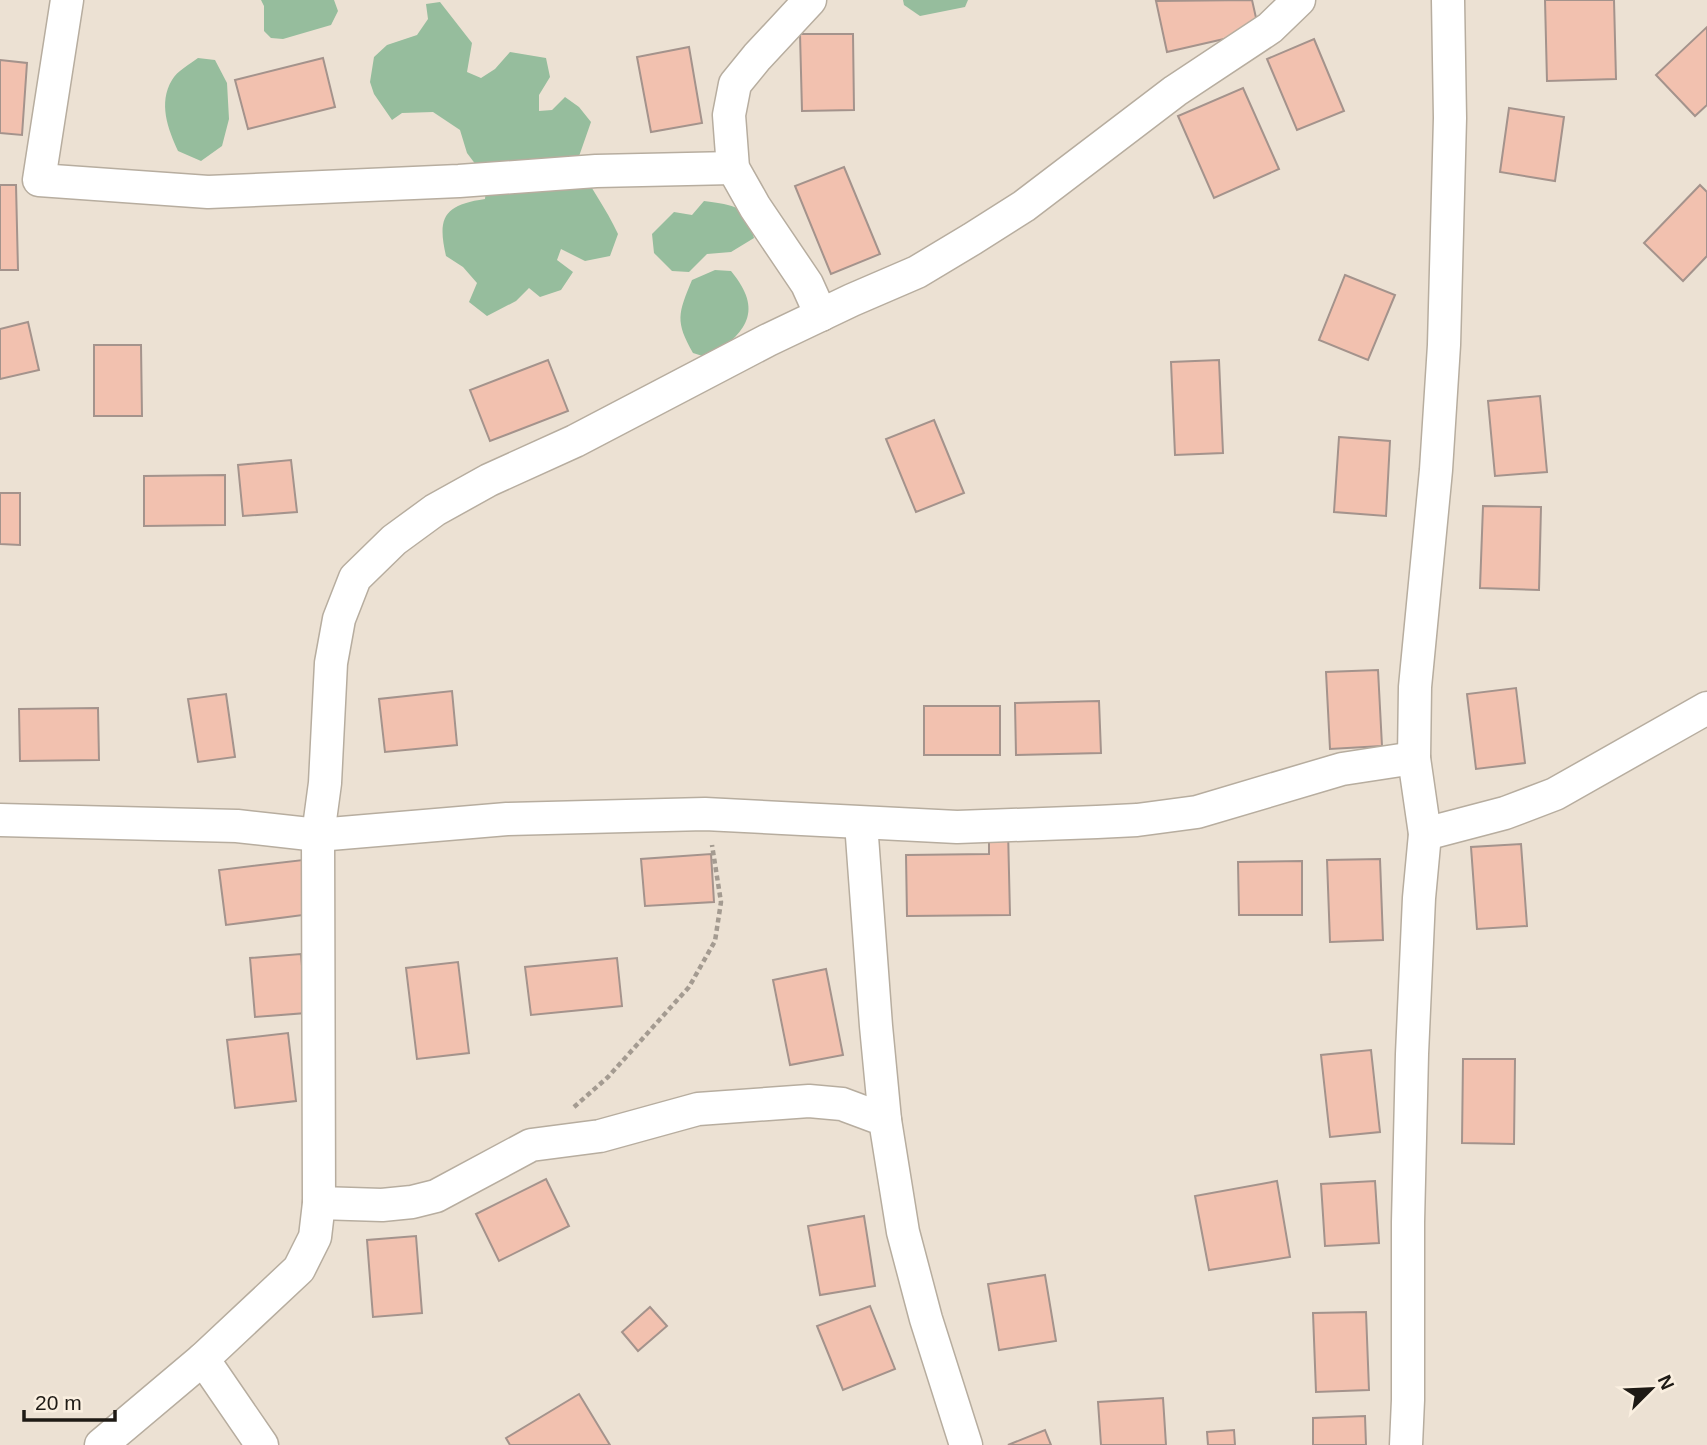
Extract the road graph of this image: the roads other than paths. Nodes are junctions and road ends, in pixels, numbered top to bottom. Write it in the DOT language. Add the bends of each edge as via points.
graph roads {
  1 [pos="67,0"];
  2 [pos="810,0"];
  3 [pos="1299,0"];
  4 [pos="1448,0"];
  5 [pos="733,168"];
  6 [pos="821,315"];
  7 [pos="1707,708"];
  8 [pos="1414,758"];
  9 [pos="0,820"];
  10 [pos="861,823"];
  11 [pos="1425,834"];
  12 [pos="318,835"];
  13 [pos="885,1120"];
  14 [pos="319,1203"];
  15 [pos="203,1359"];
  16 [pos="101,1445"];
  17 [pos="262,1445"];
  18 [pos="966,1445"];
  19 [pos="1406,1445"];
  1 -- 5 [label="street" via="39,180 208,192"];
  2 -- 5 [label="street" via="735,84 729,115"];
  3 -- 6 [label="street" via="1270,29 1175,91 1003,219 917,272"];
  4 -- 8 [label="street" via="1444,345 1415,687"];
  5 -- 6 [label="street" via="807,284"];
  6 -- 12 [label="street" via="435,510 394,540 355,578 339,619 331,663"];
  7 -- 11 [label="street" via="1555,794 1494,817"];
  8 -- 10 [label="street" via="1342,769 1197,812 1138,820 957,827"];
  8 -- 11 [label="street"];
  9 -- 12 [label="street" via="237,826"];
  10 -- 12 [label="street" via="705,814 507,819"];
  10 -- 13 [label="street"];
  11 -- 19 [label="street" via="1412,1054"];
  12 -- 14 [label="street"];
  13 -- 14 [label="street" via="842,1104 810,1101 698,1109 600,1136 531,1145 436,1195 412,1202"];
  13 -- 18 [label="street" via="903,1232"];
  14 -- 15 [label="street" via="315,1237 299,1269"];
  15 -- 16 [label="street"];
  15 -- 17 [label="street"];
}
